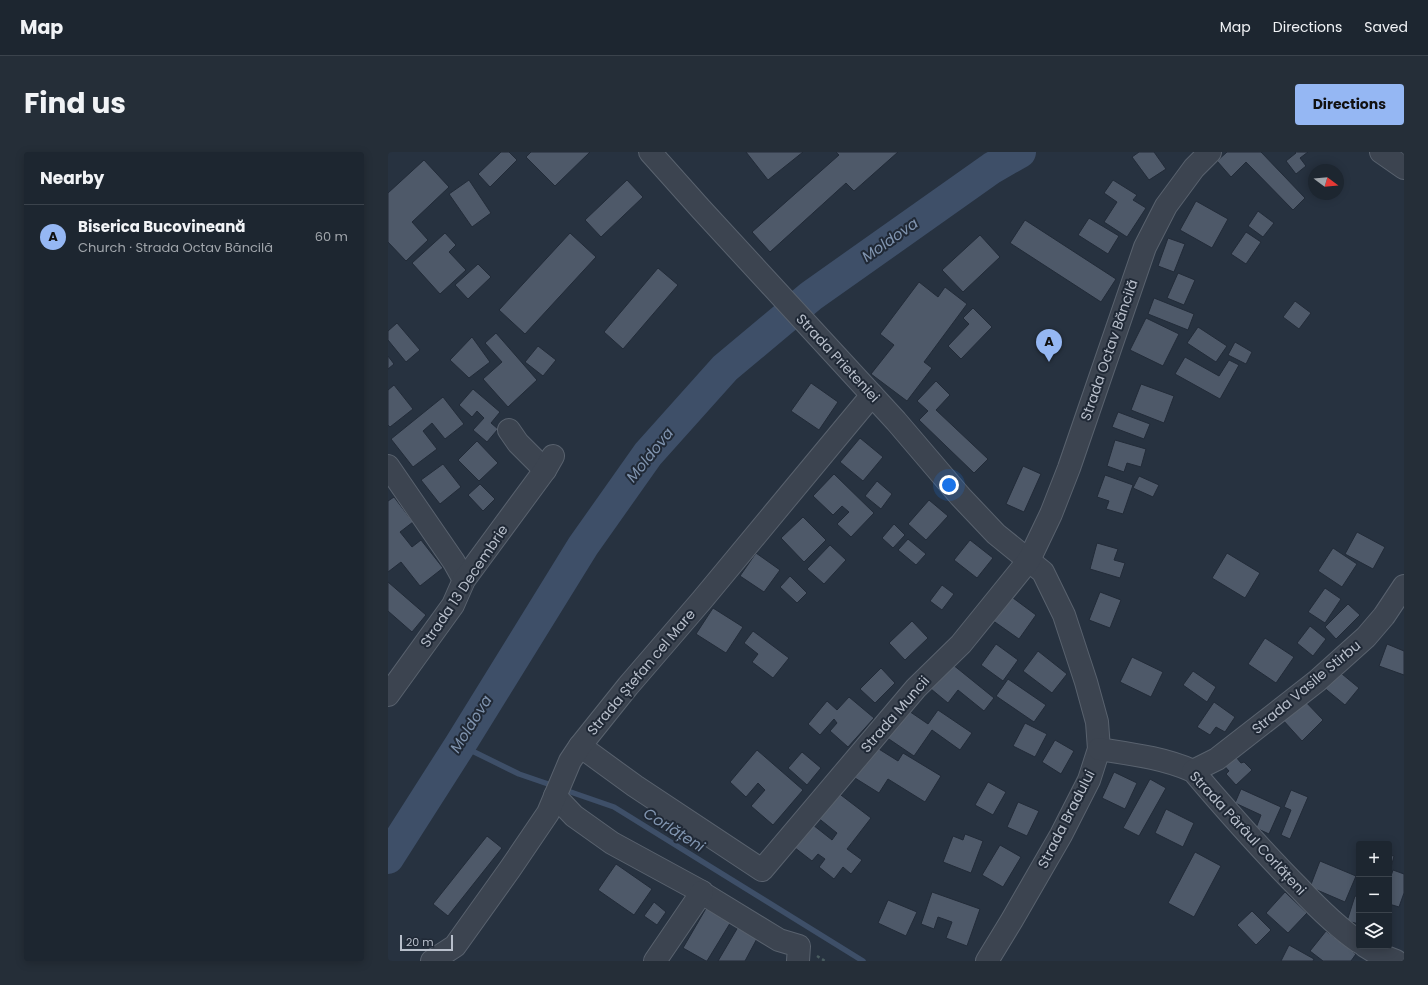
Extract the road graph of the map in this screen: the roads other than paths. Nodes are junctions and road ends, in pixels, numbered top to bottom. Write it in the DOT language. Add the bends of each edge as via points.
graph roads {
  1 [pos="650,152"];
  2 [pos="1210,152"];
  3 [pos="1382,152"];
  4 [pos="1404,168"];
  5 [pos="872,395"];
  6 [pos="509,430"];
  7 [pos="388,466"];
  8 [pos="1029,560"];
  9 [pos="464,580"];
  10 [pos="1404,586"];
  11 [pos="388,695"];
  12 [pos="580,746"];
  13 [pos="1099,749"];
  14 [pos="1193,771"];
  15 [pos="555,796"];
  16 [pos="702,892"];
  17 [pos="1356,940"];
  18 [pos="1370,949"];
  19 [pos="798,954"];
  20 [pos="432,961"];
  21 [pos="655,961"];
  22 [pos="986,961"];
  23 [pos="1396,961"];
  1 -- 5 [label="street, Strada Prieteniei"];
  2 -- 8 [label="street, Strada Octav Băncilă" via="1194,168 1166,206 1145,247 1069,468"];
  3 -- 4 [label="street"];
  5 -- 8 [label="street, Strada Prieteniei" via="996,534"];
  5 -- 12 [label="street, Strada Ștefan cel Mare"];
  6 -- 9 [label="street, Strada 13 Decembrie" via="518,443 549,463"];
  7 -- 9 [label="street"];
  8 -- 12 [label="street, Strada Muncii" via="961,644 916,688 762,870 635,786"];
  8 -- 13 [label="street, Strada Bradului" via="1043,572 1064,615 1097,722"];
  9 -- 11 [label="street, Strada 13 Decembrie" via="453,605"];
  10 -- 14 [label="street, Strada Vasile Stirbu" via="1366,637 1317,681 1217,759"];
  12 -- 15 [label="street, Strada Ștefan cel Mare" via="570,761"];
  13 -- 14 [label="street, Strada Pârâul Corlățeni" via="1151,758"];
  13 -- 22 [label="street, Strada Bradului" via="1089,780 1061,835"];
  14 -- 17 [label="street, Strada Pârâul Corlățeni" via="1286,876 1322,912"];
  15 -- 16 [label="street" via="574,816 612,843"];
  15 -- 20 [label="street, Strada Ștefan cel Mare" via="540,826 455,946"];
  16 -- 19 [label="street"];
  16 -- 21 [label="street"];
  18 -- 23 [label="street"];
}
